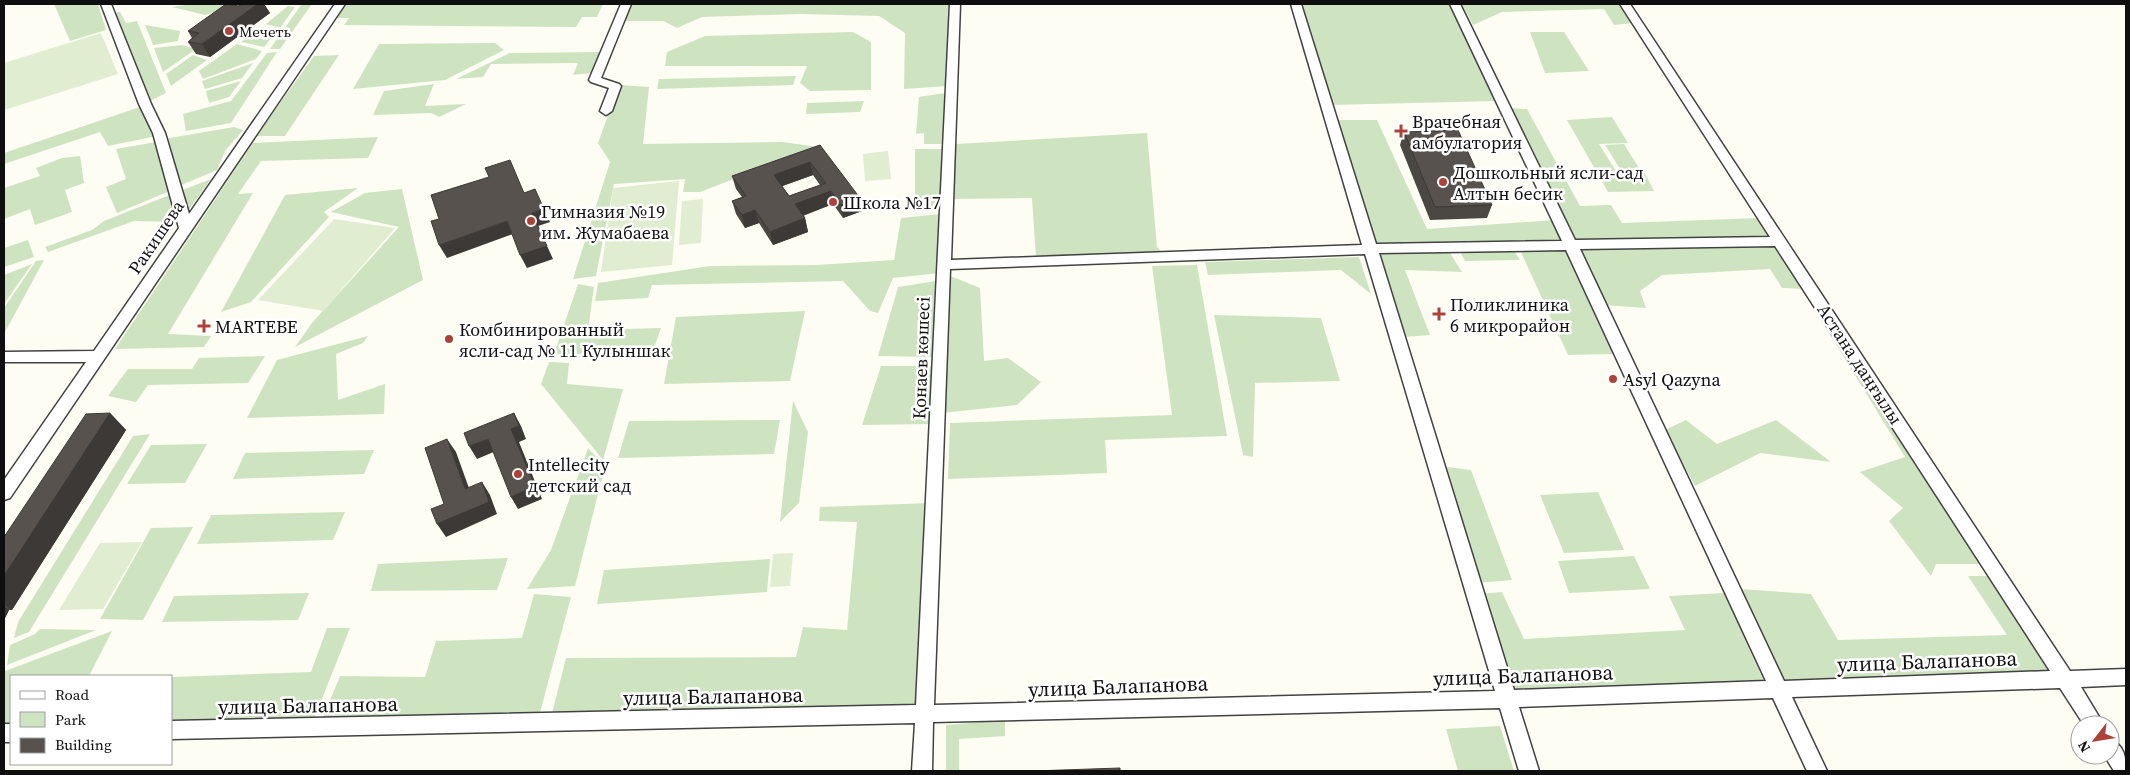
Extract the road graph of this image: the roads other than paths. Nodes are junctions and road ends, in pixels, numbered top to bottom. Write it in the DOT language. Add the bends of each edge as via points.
graph roads {
  1 [pos="106,4"];
  2 [pos="340,4"];
  3 [pos="626,4"];
  4 [pos="955,4"];
  5 [pos="1296,4"];
  6 [pos="1456,4"];
  7 [pos="1625,4"];
  8 [pos="606,111"];
  9 [pos="186,228"];
  10 [pos="1780,241"];
  11 [pos="1571,245"];
  12 [pos="1370,248"];
  13 [pos="944,265"];
  14 [pos="98,356"];
  15 [pos="4,357"];
  16 [pos="4,493"];
  17 [pos="2126,677"];
  18 [pos="2066,680"];
  19 [pos="1778,689"];
  20 [pos="1506,699"];
  21 [pos="925,714"];
  22 [pos="2089,715"];
  23 [pos="172,730"];
  24 [pos="922,771"];
  25 [pos="1529,771"];
  26 [pos="1817,771"];
  1 -- 9 [label="street" via="159,133"];
  2 -- 9 [label="street, Ракишева"];
  3 -- 8 [label="street" via="595,80 615,86"];
  4 -- 13 [label="street, Қонаев көшесі"];
  5 -- 12 [label="street"];
  6 -- 11 [label="street"];
  7 -- 10 [label="street, Астана даңғылы"];
  9 -- 14 [label="street, Ракишева"];
  10 -- 11 [label="street"];
  10 -- 18 [label="street, Астана даңғылы"];
  11 -- 12 [label="street"];
  11 -- 19 [label="street"];
  12 -- 13 [label="street"];
  12 -- 20 [label="street"];
  13 -- 21 [label="street, Қонаев көшесі"];
  14 -- 15 [label="street"];
  14 -- 16 [label="street, Ракишева"];
  17 -- 18 [label="street, улица Балапанова"];
  18 -- 19 [label="street, улица Балапанова"];
  18 -- 22 [label="street, Астана даңғылы"];
  19 -- 20 [label="street, улица Балапанова"];
  19 -- 26 [label="street"];
  20 -- 21 [label="street, улица Балапанова"];
  20 -- 25 [label="street"];
  21 -- 23 [label="street, улица Балапанова"];
  21 -- 24 [label="street, Қонаев көшесі"];
}
